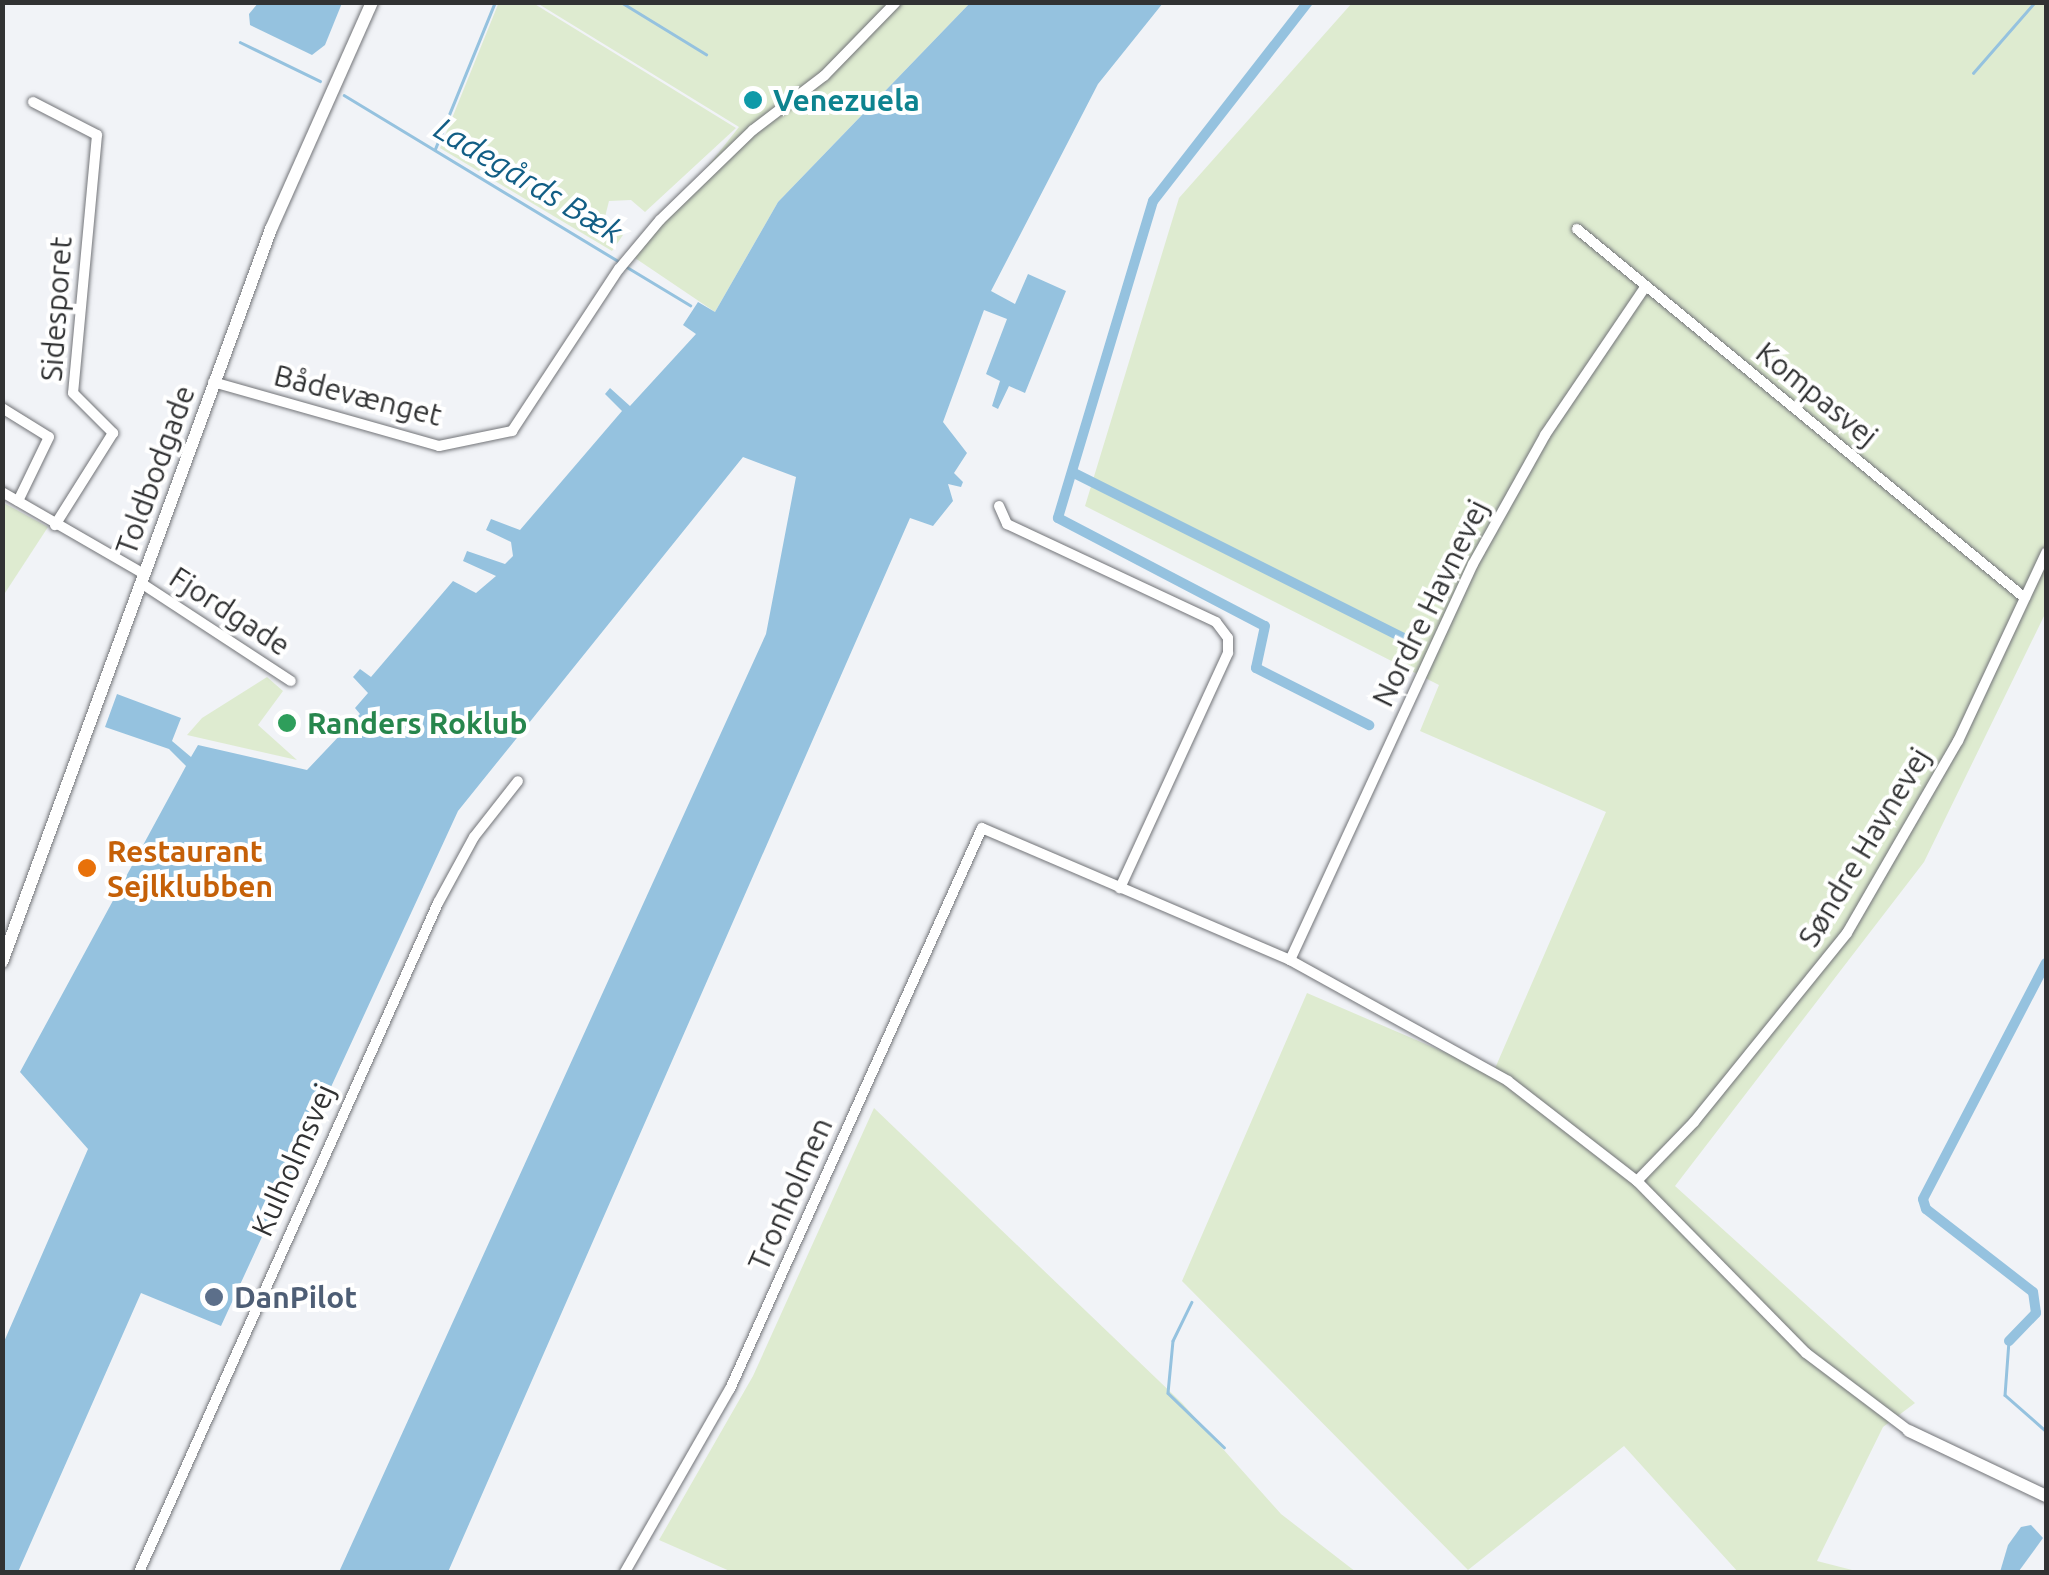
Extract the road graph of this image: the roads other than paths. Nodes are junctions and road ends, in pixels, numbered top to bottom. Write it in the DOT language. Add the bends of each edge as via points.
graph roads {
  1 [pos="372,2"];
  2 [pos="896,2"];
  3 [pos="33,102"];
  4 [pos="1577,229"];
  5 [pos="1646,286"];
  6 [pos="212,382"];
  7 [pos="2,408"];
  8 [pos="2,492"];
  9 [pos="18,501"];
  10 [pos="999,506"];
  11 [pos="55,525"];
  12 [pos="2046,553"];
  13 [pos="142,578"];
  14 [pos="2025,598"];
  15 [pos="292,681"];
  16 [pos="518,781"];
  17 [pos="1120,888"];
  18 [pos="1290,960"];
  19 [pos="2,962"];
  20 [pos="1637,1182"];
  21 [pos="1910,1432"];
  22 [pos="2046,1496"];
  23 [pos="139,1572"];
  24 [pos="625,1572"];
  1 -- 6 [label="street, Toldbodgade" via="270,229"];
  2 -- 6 [label="street, Bådevænget" via="824,76 753,130 630,255 512,431 438,446"];
  3 -- 11 [label="street, Sidesporet" via="96,134 73,393 113,432"];
  4 -- 5 [label="street, Kompasvej"];
  5 -- 14 [label="street, Kompasvej"];
  5 -- 18 [label="street, Nordre Havnevej" via="1545,436 1473,564"];
  6 -- 13 [label="street, Toldbodgade"];
  7 -- 9 [label="street" via="50,437"];
  8 -- 9 [label="street, Fjordgade"];
  9 -- 11 [label="street, Fjordgade"];
  10 -- 17 [label="street" via="1007,524 1216,622 1228,638 1228,653"];
  11 -- 13 [label="street, Fjordgade"];
  12 -- 14 [label="street, Søndre Havnevej"];
  13 -- 15 [label="street, Fjordgade"];
  13 -- 19 [label="street, Toldbodgade"];
  14 -- 20 [label="street, Søndre Havnevej" via="1958,741 1847,934"];
  16 -- 23 [label="street, Kulholmsvej" via="474,838 438,902"];
  17 -- 18 [label="street"];
  17 -- 24 [label="street, Tronholmen" via="982,828 730,1390"];
  18 -- 20 [label="street" via="1508,1081"];
  20 -- 21 [label="street" via="1806,1352"];
  21 -- 22 [label="street"];
}
